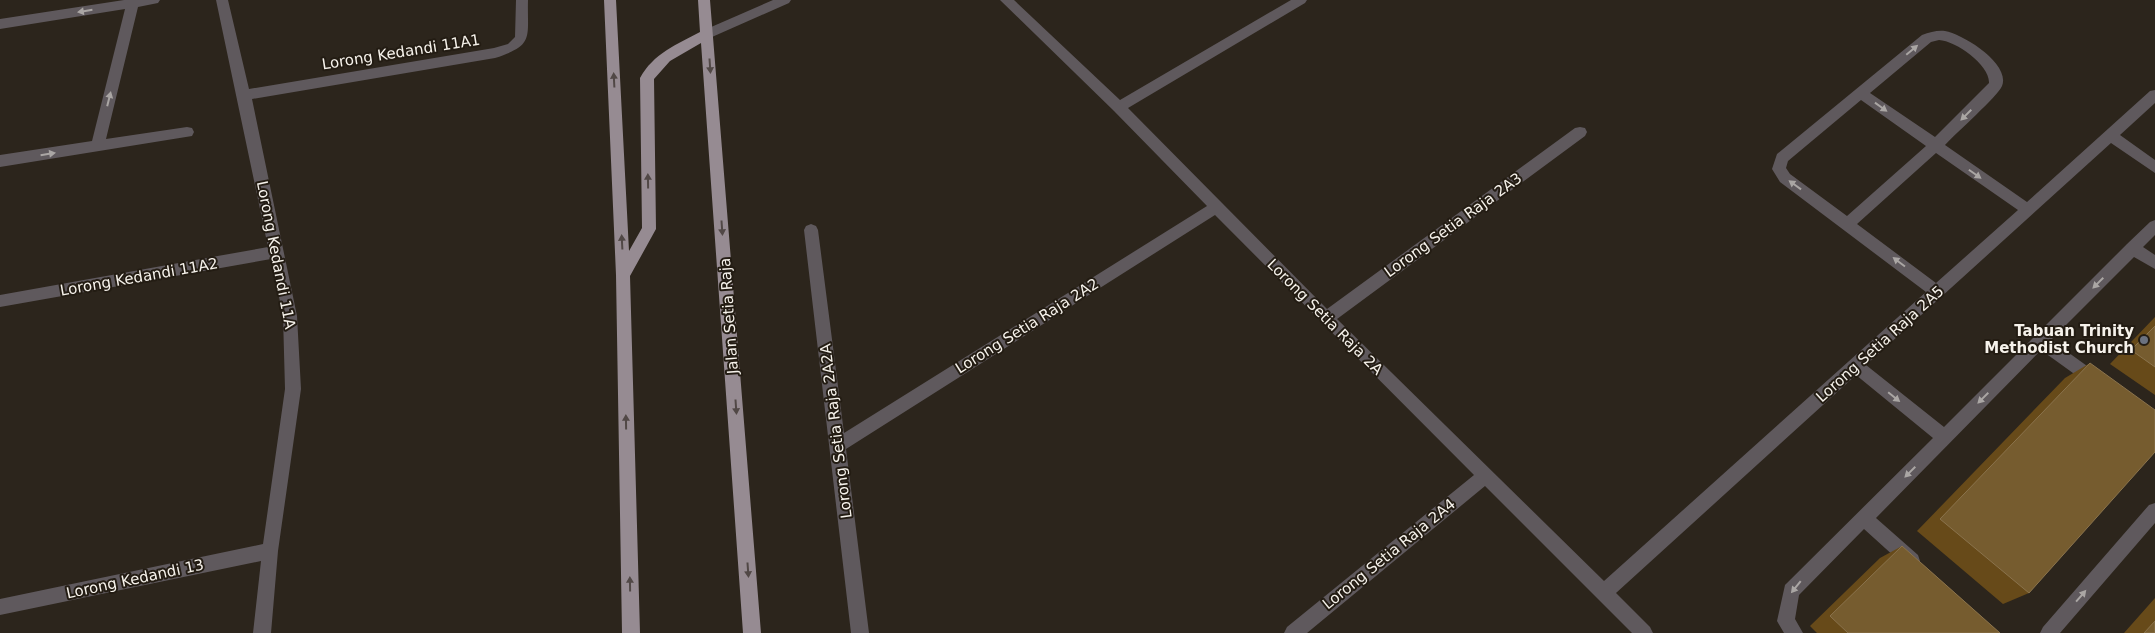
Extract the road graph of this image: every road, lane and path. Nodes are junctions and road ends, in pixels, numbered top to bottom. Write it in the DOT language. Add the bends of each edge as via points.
graph roads {
  1 [pos="154,0"];
  2 [pos="222,0"];
  3 [pos="522,0"];
  4 [pos="610,0"];
  5 [pos="704,0"];
  6 [pos="785,0"];
  7 [pos="1006,0"];
  8 [pos="1301,0"];
  9 [pos="133,3"];
  10 [pos="0,24"];
  11 [pos="708,34"];
  12 [pos="1861,92"];
  13 [pos="244,95"];
  14 [pos="2155,95"];
  15 [pos="1119,106"];
  16 [pos="187,132"];
  17 [pos="1580,132"];
  18 [pos="2109,135"];
  19 [pos="1935,146"];
  20 [pos="97,147"];
  21 [pos="0,161"];
  22 [pos="2155,167"];
  23 [pos="1216,207"];
  24 [pos="2028,210"];
  25 [pos="1848,224"];
  26 [pos="2155,226"];
  27 [pos="811,230"];
  28 [pos="2132,248"];
  29 [pos="277,252"];
  30 [pos="2155,263"];
  31 [pos="623,275"];
  32 [pos="1937,292"];
  33 [pos="0,301"];
  34 [pos="1326,318"];
  35 [pos="2040,341"];
  36 [pos="1856,366"];
  37 [pos="2109,390"];
  38 [pos="1944,437"];
  39 [pos="838,445"];
  40 [pos="1485,476"];
  41 [pos="2155,511"];
  42 [pos="1864,518"];
  43 [pos="270,551"];
  44 [pos="1921,569"];
  45 [pos="1603,592"];
  46 [pos="0,607"];
  47 [pos="262,633"];
  48 [pos="631,633"];
  49 [pos="752,633"];
  50 [pos="860,633"];
  51 [pos="1293,633"];
  52 [pos="1644,633"];
  53 [pos="1794,633"];
  54 [pos="2050,633"];
  1 -- 9 [label="street"];
  2 -- 13 [label="street, Lorong Kedandi 11A"];
  3 -- 13 [label="street, Lorong Kedandi 11A1" via="521,38 513,47 495,53"];
  31 -- 4 [label="main road, one-way"];
  5 -- 11 [label="main road, Jalan Setia Raja"];
  6 -- 11 [label="street"];
  7 -- 15 [label="street, Lorong Setia Raja 2A"];
  8 -- 15 [label="street"];
  9 -- 10 [label="street, one-way"];
  20 -- 9 [label="street, one-way"];
  31 -- 11 [label="main road, one-way" via="649,229 647,78 652,67 661,60"];
  11 -- 49 [label="main road, Jalan Setia Raja, one-way"];
  12 -- 19 [label="street, one-way"];
  12 -- 19 [label="street, one-way" via="1927,38 1948,36 1964,45 1996,74 1996,85"];
  25 -- 12 [label="street, one-way" via="1785,178 1779,169 1782,158"];
  13 -- 29 [label="street, Lorong Kedandi 11A"];
  14 -- 18 [label="street, Lorong Setia Raja 2A5"];
  15 -- 23 [label="street, Lorong Setia Raja 2A"];
  16 -- 20 [label="street"];
  17 -- 34 [label="street, Lorong Setia Raja 2A3"];
  18 -- 22 [label="street"];
  18 -- 24 [label="street, Lorong Setia Raja 2A5"];
  19 -- 24 [label="street, one-way"];
  19 -- 25 [label="street"];
  21 -- 20 [label="street, one-way"];
  23 -- 34 [label="street, Lorong Setia Raja 2A"];
  23 -- 39 [label="street, Lorong Setia Raja 2A2"];
  24 -- 32 [label="street, Lorong Setia Raja 2A5"];
  32 -- 25 [label="street, one-way"];
  26 -- 28 [label="street"];
  27 -- 39 [label="street, Lorong Setia Raja 2A2A"];
  28 -- 30 [label="street"];
  28 -- 35 [label="street, one-way"];
  29 -- 33 [label="street, Lorong Kedandi 11A2"];
  29 -- 43 [label="street, Lorong Kedandi 11A" via="290,316 293,389"];
  48 -- 31 [label="main road, one-way"];
  32 -- 36 [label="street, Lorong Setia Raja 2A5"];
  34 -- 40 [label="street, Lorong Setia Raja 2A"];
  35 -- 37 [label="street"];
  35 -- 38 [label="street, one-way"];
  36 -- 38 [label="street, one-way"];
  36 -- 45 [label="street, Lorong Setia Raja 2A5"];
  38 -- 42 [label="street, one-way"];
  39 -- 50 [label="street, Lorong Setia Raja 2A2A"];
  40 -- 45 [label="street, Lorong Setia Raja 2A"];
  40 -- 51 [label="street, Lorong Setia Raja 2A4"];
  54 -- 41 [label="street, one-way"];
  42 -- 44 [label="street"];
  42 -- 53 [label="street, one-way" via="1791,591 1786,621"];
  43 -- 46 [label="street, Lorong Kedandi 13"];
  43 -- 47 [label="street, Lorong Kedandi 11A"];
  45 -- 52 [label="street, Lorong Setia Raja 2A"];
}
